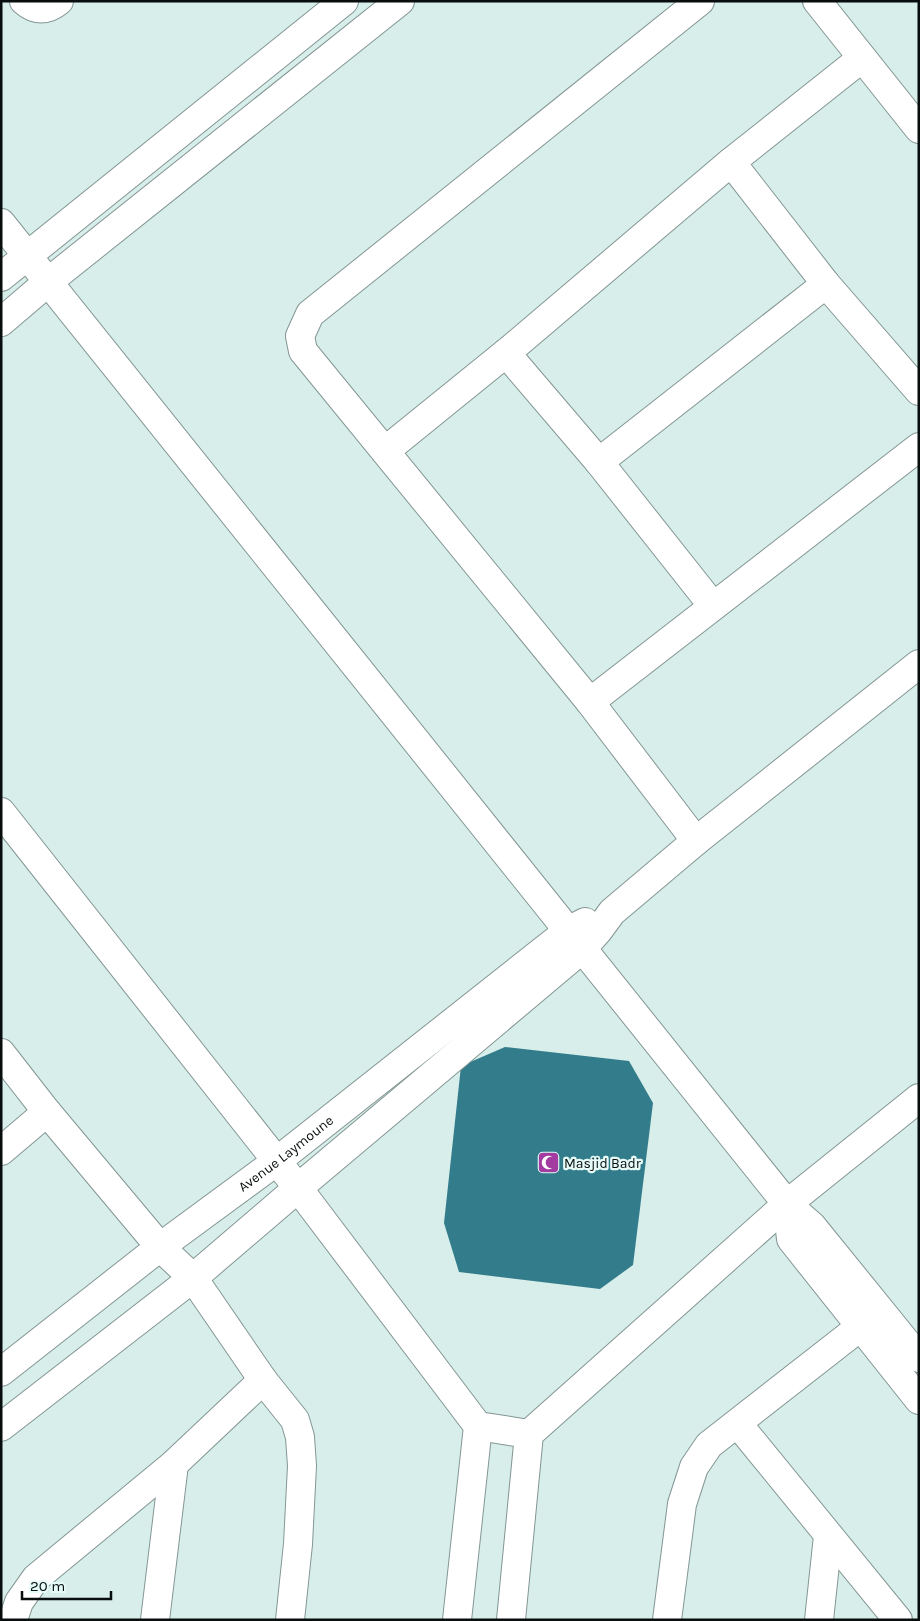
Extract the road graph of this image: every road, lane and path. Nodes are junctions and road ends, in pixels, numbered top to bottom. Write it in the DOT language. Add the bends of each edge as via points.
graph roads {
  1 [pos="24,1"];
  2 [pos="59,1"];
  3 [pos="344,1"];
  4 [pos="400,1"];
  5 [pos="700,1"];
  6 [pos="817,1"];
  7 [pos="862,58"];
  8 [pos="919,128"];
  9 [pos="730,162"];
  10 [pos="1,224"];
  11 [pos="26,255"];
  12 [pos="1,277"];
  13 [pos="48,282"];
  14 [pos="826,284"];
  15 [pos="1,322"];
  16 [pos="506,353"];
  17 [pos="919,391"];
  18 [pos="919,447"];
  19 [pos="385,451"];
  20 [pos="599,462"];
  21 [pos="713,606"];
  22 [pos="919,664"];
  23 [pos="590,702"];
  24 [pos="1,812"];
  25 [pos="696,842"];
  26 [pos="575,940"];
  27 [pos="1,1054"];
  28 [pos="919,1098"];
  29 [pos="47,1112"];
  30 [pos="1,1151"];
  31 [pos="277,1161"];
  32 [pos="298,1188"];
  33 [pos="787,1204"];
  34 [pos="160,1246"];
  35 [pos="193,1278"];
  36 [pos="870,1319"];
  37 [pos="919,1358"];
  38 [pos="1,1372"];
  39 [pos="263,1380"];
  40 [pos="919,1400"];
  41 [pos="738,1424"];
  42 [pos="478,1426"];
  43 [pos="1,1427"];
  44 [pos="529,1434"];
  45 [pos="174,1464"];
  46 [pos="828,1536"];
  47 [pos="13,1620"];
  48 [pos="155,1620"];
  49 [pos="290,1620"];
  50 [pos="457,1620"];
  51 [pos="511,1620"];
  52 [pos="667,1620"];
  53 [pos="819,1620"];
  54 [pos="898,1620"];
  1 -- 2 [label="street" via="40,10"];
  3 -- 11 [label="street"];
  4 -- 13 [label="street"];
  5 -- 19 [label="street" via="310,314 300,336 304,351"];
  6 -- 7 [label="street"];
  7 -- 8 [label="street"];
  7 -- 9 [label="street"];
  9 -- 14 [label="street"];
  9 -- 16 [label="street"];
  10 -- 11 [label="street"];
  11 -- 12 [label="street"];
  11 -- 13 [label="street"];
  13 -- 15 [label="street"];
  13 -- 26 [label="street"];
  14 -- 17 [label="street"];
  14 -- 20 [label="street"];
  16 -- 19 [label="street"];
  16 -- 20 [label="street"];
  18 -- 21 [label="street"];
  19 -- 23 [label="street"];
  20 -- 21 [label="street"];
  21 -- 23 [label="street"];
  22 -- 25 [label="street"];
  23 -- 25 [label="street"];
  24 -- 31 [label="street"];
  25 -- 26 [label="street" via="612,912 598,931"];
  26 -- 31 [label="street, Avenue Laymoune"];
  26 -- 32 [label="street"];
  26 -- 33 [label="street"];
  27 -- 29 [label="street"];
  28 -- 33 [label="street"];
  29 -- 30 [label="street"];
  29 -- 34 [label="street"];
  31 -- 32 [label="street"];
  31 -- 34 [label="street, Avenue Laymoune"];
  32 -- 35 [label="street"];
  32 -- 42 [label="street"];
  33 -- 36 [label="street" via="812,1226"];
  33 -- 44 [label="street"];
  34 -- 35 [label="street"];
  34 -- 38 [label="street, Avenue Laymoune"];
  35 -- 39 [label="street"];
  35 -- 43 [label="street"];
  36 -- 37 [label="street"];
  36 -- 40 [label="street"];
  36 -- 41 [label="street"];
  39 -- 45 [label="street"];
  39 -- 49 [label="street" via="295,1420 300,1437 302,1466 298,1544"];
  41 -- 46 [label="street"];
  41 -- 52 [label="street" via="709,1445 694,1467 682,1504"];
  42 -- 44 [label="street"];
  42 -- 50 [label="street"];
  44 -- 51 [label="street"];
  45 -- 47 [label="street" via="36,1578 19,1602"];
  45 -- 48 [label="street"];
  46 -- 53 [label="street"];
  46 -- 54 [label="street"];
}
